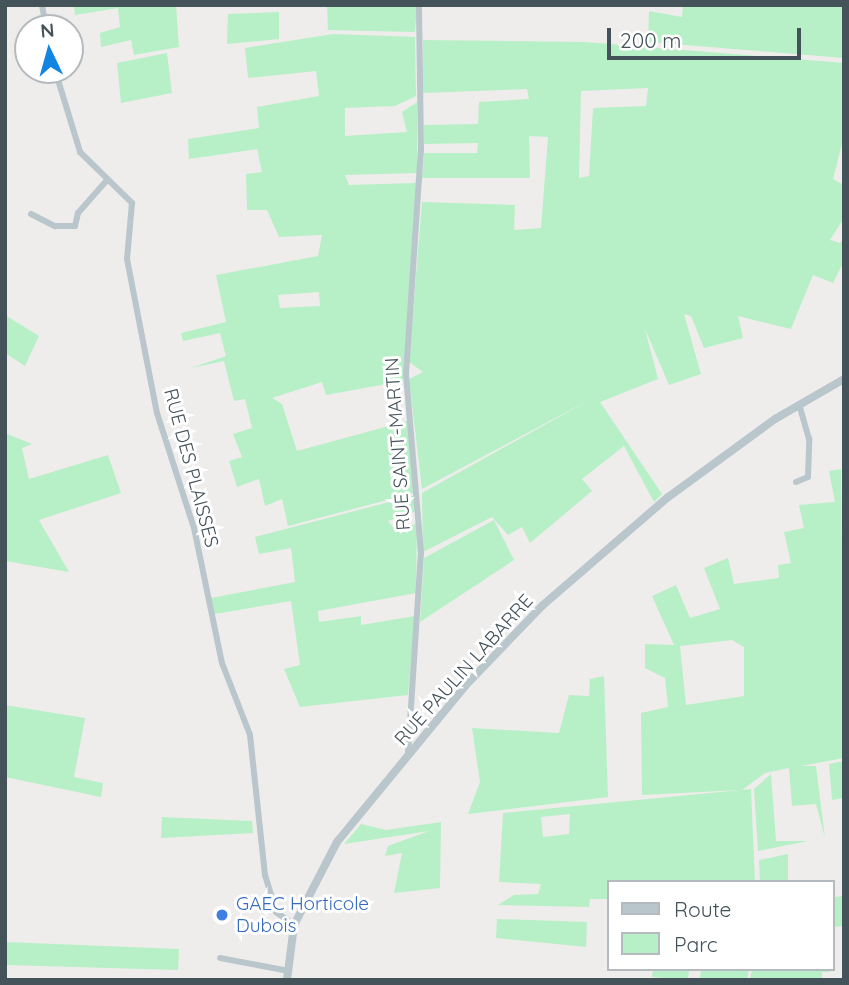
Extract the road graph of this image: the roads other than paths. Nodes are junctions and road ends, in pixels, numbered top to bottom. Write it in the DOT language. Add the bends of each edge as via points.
graph roads {
  1 [pos="419,5"];
  2 [pos="59,84"];
  3 [pos="108,179"];
  4 [pos="30,214"];
  5 [pos="844,379"];
  6 [pos="799,404"];
  7 [pos="796,482"];
  8 [pos="408,753"];
  9 [pos="294,925"];
  10 [pos="220,958"];
  11 [pos="288,975"];
  1 -- 8 [label="street, RUE SAINT-MARTIN" via="421,151 406,374 421,553"];
  2 -- 3 [label="street, RUE DES PLAISSES" via="80,152"];
  3 -- 4 [label="street" via="78,213 75,226 55,226"];
  3 -- 9 [label="street, RUE DES PLAISSES" via="132,203 127,259 157,413 194,528 222,663 250,735 265,875 276,912"];
  5 -- 6 [label="street, RUE PAULIN LABARRE"];
  6 -- 7 [label="street" via="809,439 808,477"];
  6 -- 8 [label="street, RUE PAULIN LABARRE" via="673,494 542,605"];
  8 -- 9 [label="street, RUE PAULIN LABARRE" via="337,842"];
  9 -- 11 [label="street, RUE PAULIN LABARRE"];
  10 -- 11 [label="street, RUE PAULIN LABARRE"];
}
